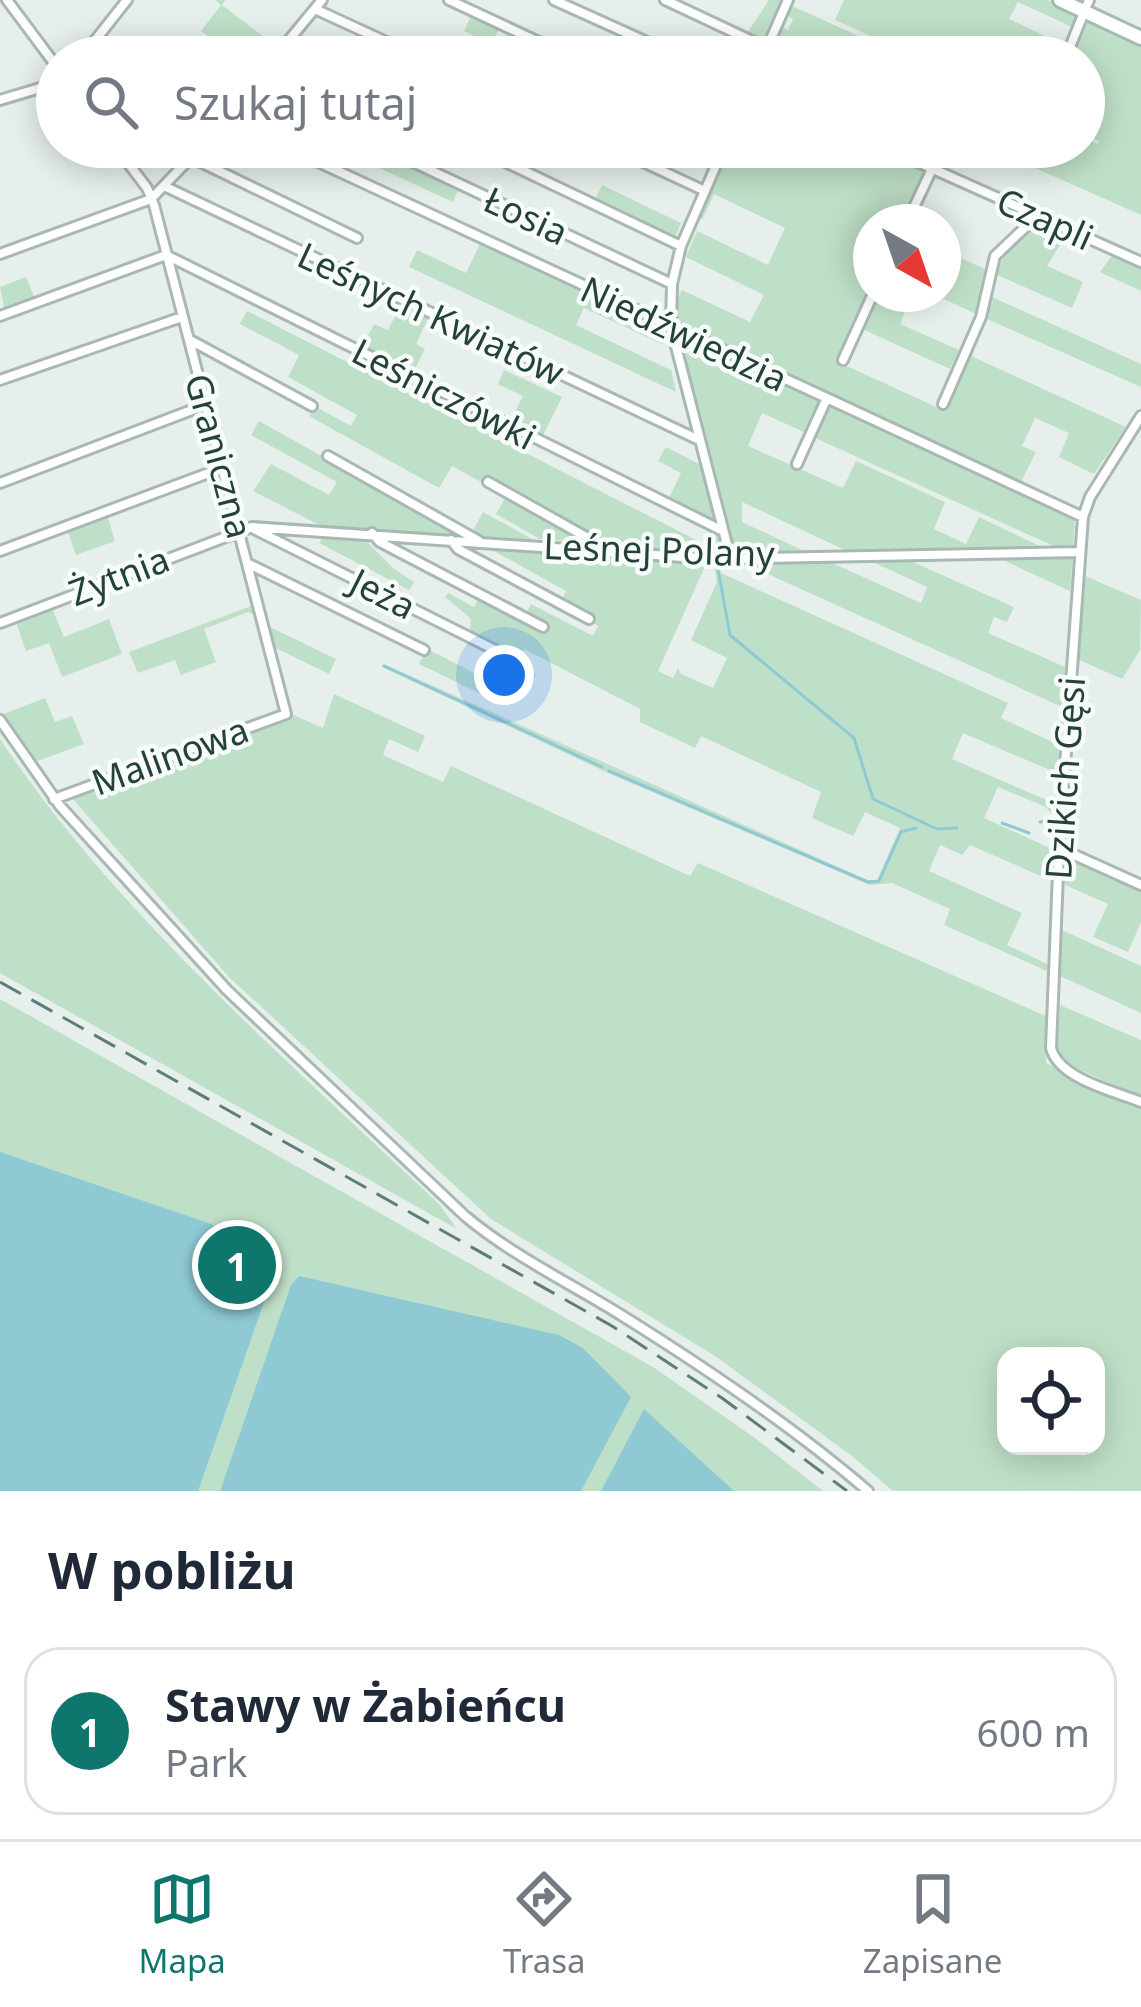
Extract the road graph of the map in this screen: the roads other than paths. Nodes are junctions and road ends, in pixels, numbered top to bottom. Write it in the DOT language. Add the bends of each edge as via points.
graph roads {
  1 [pos="7,0"];
  2 [pos="127,0"];
  3 [pos="322,0"];
  4 [pos="449,0"];
  5 [pos="554,0"];
  6 [pos="665,0"];
  7 [pos="788,0"];
  8 [pos="1060,0"];
  9 [pos="1088,6"];
  10 [pos="315,9"];
  11 [pos="99,36"];
  12 [pos="293,36"];
  13 [pos="374,36"];
  14 [pos="526,36"];
  15 [pos="634,36"];
  16 [pos="734,36"];
  17 [pos="772,36"];
  18 [pos="1075,36"];
  19 [pos="1141,38"];
  20 [pos="36,39"];
  21 [pos="36,89"];
  22 [pos="0,100"];
  23 [pos="130,168"];
  24 [pos="181,168"];
  25 [pos="212,168"];
  26 [pos="331,168"];
  27 [pos="426,168"];
  28 [pos="518,168"];
  29 [pos="657,168"];
  30 [pos="715,168"];
  31 [pos="932,169"];
  32 [pos="164,186"];
  33 [pos="705,190"];
  34 [pos="151,199"];
  35 [pos="916,204"];
  36 [pos="1038,215"];
  37 [pos="357,238"];
  38 [pos="681,245"];
  39 [pos="0,254"];
  40 [pos="166,255"];
  41 [pos="1141,262"];
  42 [pos="672,284"];
  43 [pos="865,312"];
  44 [pos="0,316"];
  45 [pos="182,317"];
  46 [pos="670,327"];
  47 [pos="188,339"];
  48 [pos="843,360"];
  49 [pos="0,380"];
  50 [pos="826,400"];
  51 [pos="943,404"];
  52 [pos="205,405"];
  53 [pos="312,406"];
  54 [pos="1141,416"];
  55 [pos="699,440"];
  56 [pos="328,456"];
  57 [pos="797,464"];
  58 [pos="222,468"];
  59 [pos="0,482"];
  60 [pos="488,482"];
  61 [pos="1083,518"];
  62 [pos="252,527"];
  63 [pos="238,529"];
  64 [pos="723,531"];
  65 [pos="371,533"];
  66 [pos="450,538"];
  67 [pos="480,542"];
  68 [pos="0,550"];
  69 [pos="611,550"];
  70 [pos="1079,551"];
  71 [pos="731,560"];
  72 [pos="248,564"];
  73 [pos="590,619"];
  74 [pos="0,623"];
  75 [pos="543,627"];
  76 [pos="424,650"];
  77 [pos="515,660"];
  78 [pos="286,714"];
  79 [pos="0,720"];
  80 [pos="54,799"];
  81 [pos="1059,848"];
  82 [pos="1141,885"];
  83 [pos="1141,1102"];
  84 [pos="868,1491"];
  1 -- 20 [label="street"];
  2 -- 11 [label="street"];
  3 -- 10 [label="street"];
  4 -- 14 [label="street"];
  5 -- 15 [label="street"];
  6 -- 16 [label="street"];
  7 -- 17 [label="street"];
  8 -- 9 [label="main road"];
  9 -- 18 [label="street"];
  9 -- 19 [label="main road"];
  10 -- 12 [label="street"];
  10 -- 13 [label="street"];
  21 -- 22 [label="street"];
  23 -- 34 [label="street, Graniczna"];
  24 -- 32 [label="street"];
  25 -- 37 [label="street"];
  26 -- 46 [label="street, Niedźwiedzia"];
  27 -- 42 [label="street, Łosia"];
  28 -- 38 [label="street"];
  29 -- 33 [label="street"];
  30 -- 33 [label="street"];
  31 -- 35 [label="street"];
  31 -- 36 [label="street, Czapli"];
  32 -- 34 [label="street"];
  32 -- 55 [label="street, Leśnych Kwiatów"];
  33 -- 38 [label="street"];
  34 -- 39 [label="street"];
  34 -- 40 [label="street, Graniczna"];
  36 -- 41 [label="street, Czapli"];
  36 -- 51 [label="street" via="995,256 981,317"];
  38 -- 42 [label="street"];
  40 -- 44 [label="street"];
  40 -- 45 [label="street, Graniczna"];
  40 -- 64 [label="street, Leśniczówki"];
  42 -- 46 [label="street"];
  43 -- 48 [label="street"];
  45 -- 47 [label="street, Graniczna"];
  45 -- 49 [label="street"];
  46 -- 50 [label="street, Niedźwiedzia"];
  46 -- 55 [label="street"];
  47 -- 52 [label="street, Graniczna"];
  47 -- 53 [label="street"];
  50 -- 57 [label="street"];
  50 -- 61 [label="street, Niedźwiedzia"];
  52 -- 58 [label="street, Graniczna"];
  52 -- 59 [label="street"];
  54 -- 61 [label="street, Dzikich Gęsi"];
  55 -- 64 [label="street"];
  56 -- 67 [label="street"];
  58 -- 63 [label="street, Graniczna"];
  58 -- 68 [label="street"];
  60 -- 69 [label="street"];
  61 -- 70 [label="street, Dzikich Gęsi"];
  62 -- 63 [label="street, Leśnej Polany"];
  62 -- 65 [label="street, Leśnej Polany"];
  62 -- 77 [label="street, Jeża"];
  63 -- 72 [label="street, Graniczna"];
  63 -- 74 [label="street, Żytnia"];
  64 -- 71 [label="street"];
  65 -- 66 [label="street, Leśnej Polany"];
  65 -- 75 [label="street"];
  66 -- 67 [label="street, Leśnej Polany"];
  66 -- 73 [label="street"];
  67 -- 69 [label="street, Leśnej Polany"];
  69 -- 71 [label="street, Leśnej Polany"];
  70 -- 71 [label="street, Leśnej Polany"];
  70 -- 81 [label="street, Dzikich Gęsi"];
  72 -- 76 [label="street"];
  72 -- 78 [label="street, Graniczna"];
  78 -- 80 [label="street, Malinowa"];
  79 -- 80 [label="street"];
  80 -- 84 [label="street" via="227,990 466,1216 507,1250 709,1372"];
  81 -- 82 [label="street"];
  81 -- 83 [label="street, Dzikich Gęsi" via="1053,1056"];
}
